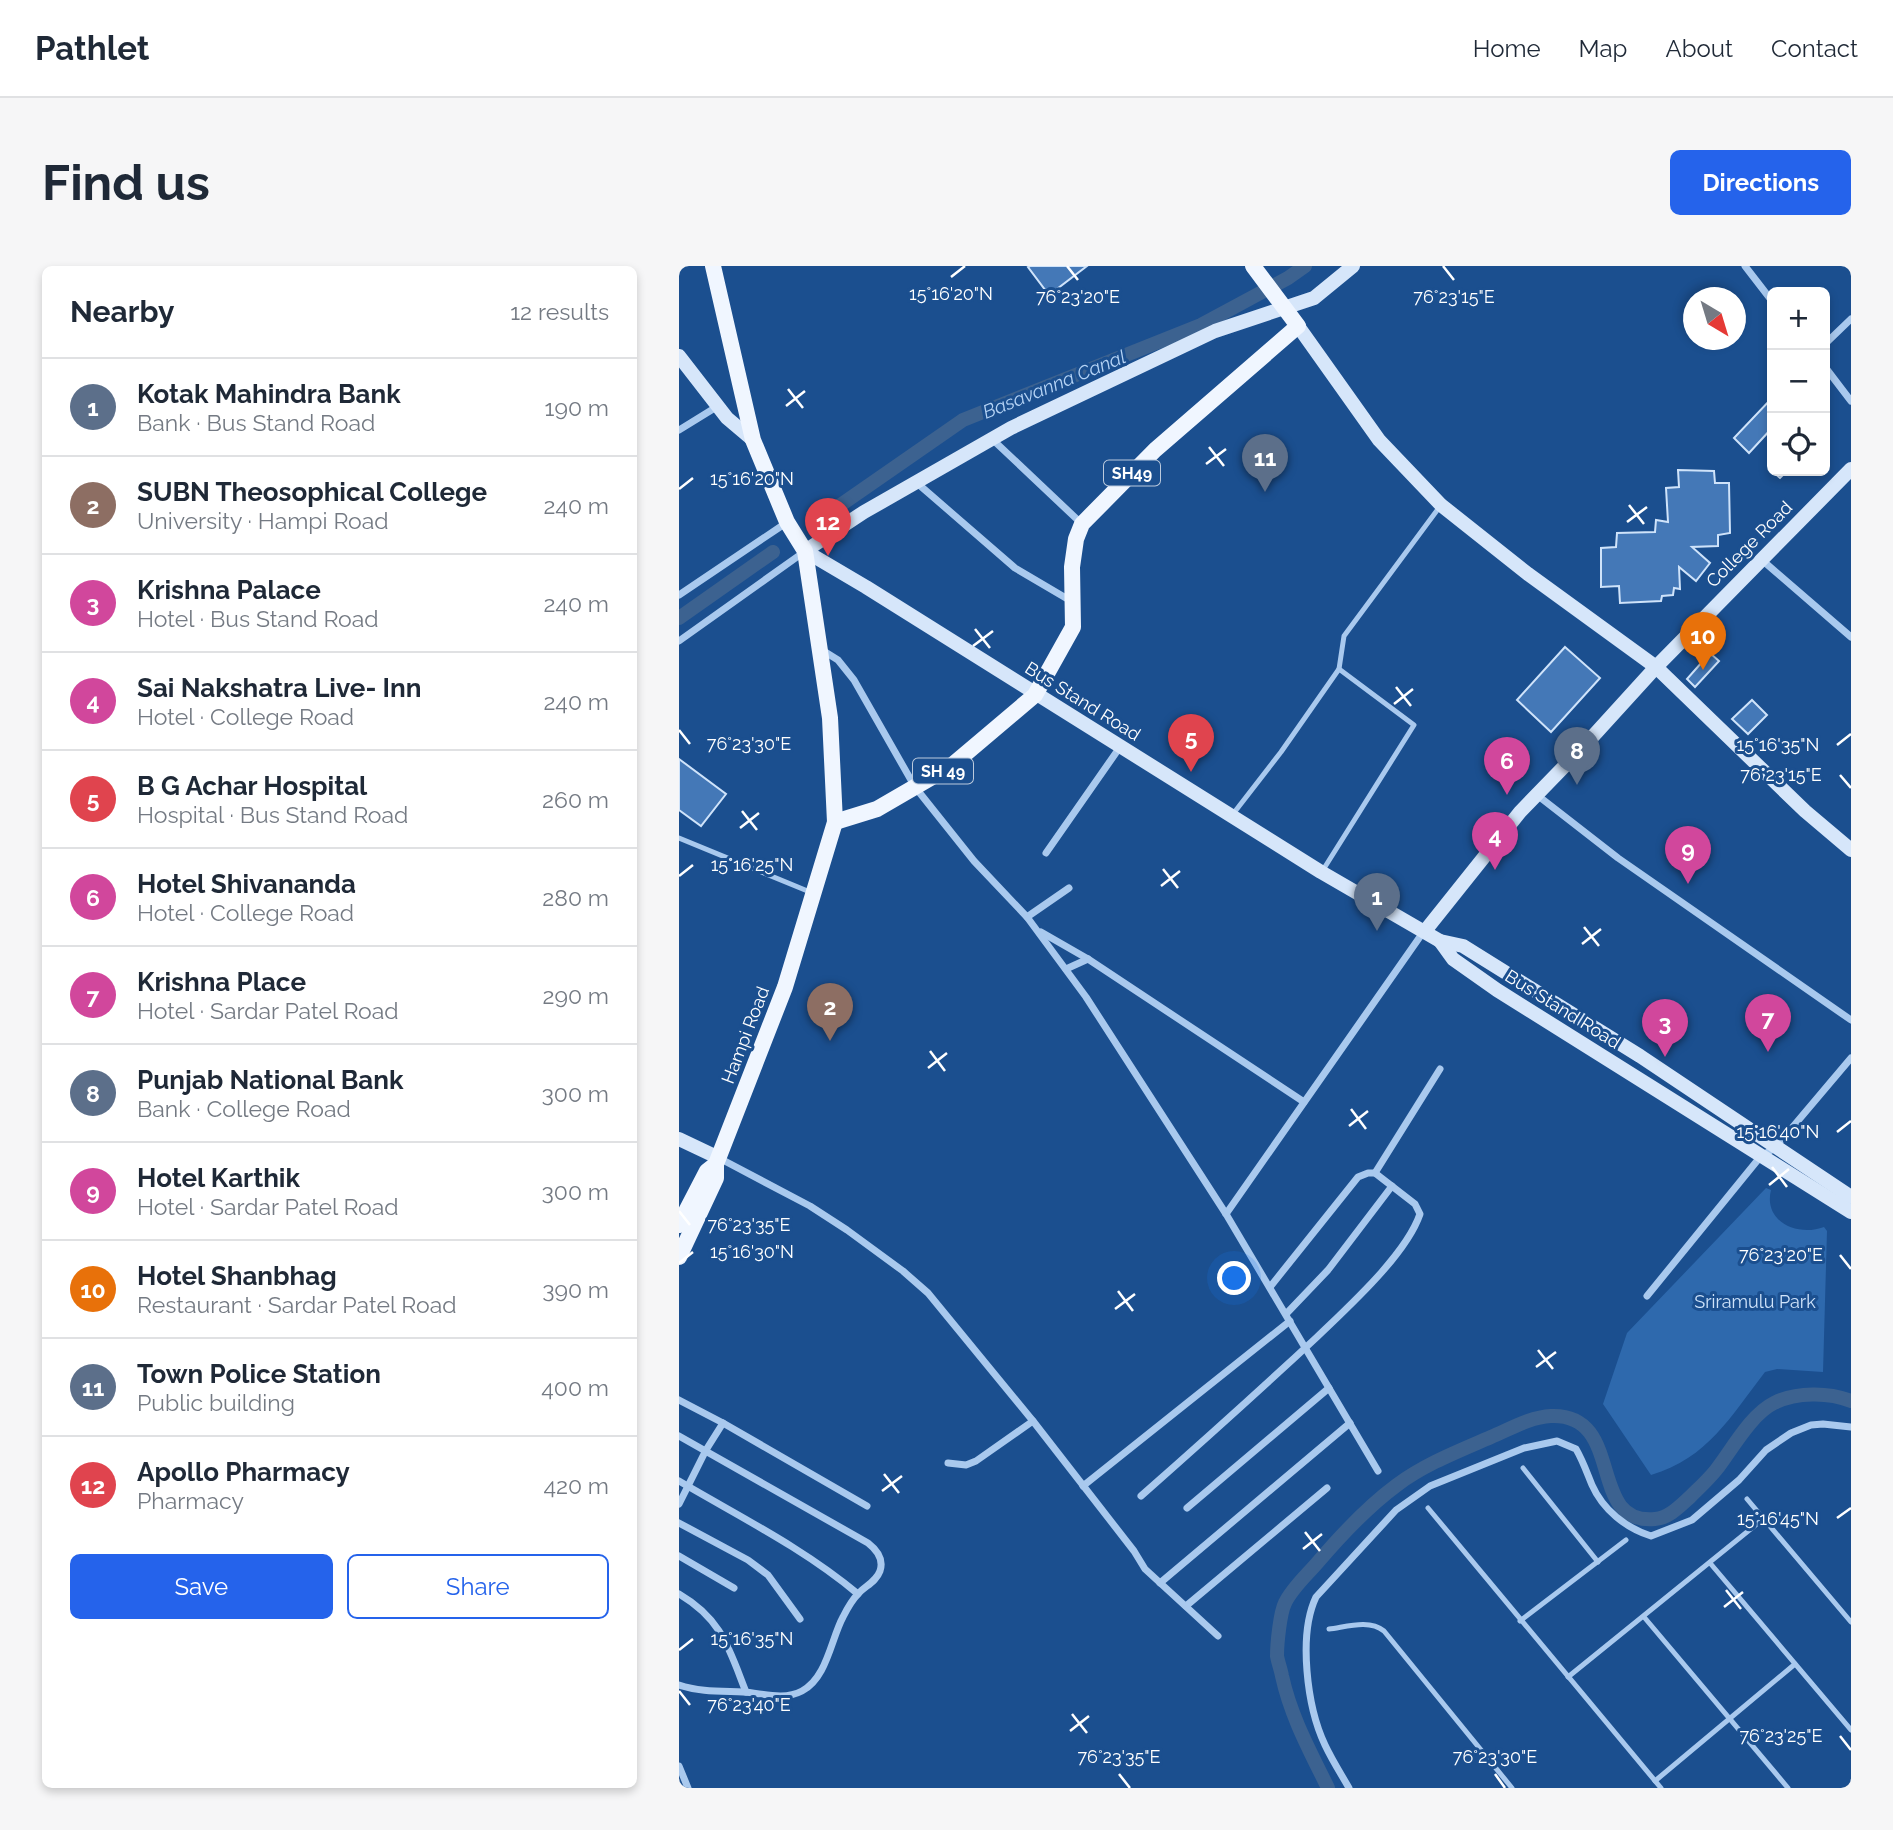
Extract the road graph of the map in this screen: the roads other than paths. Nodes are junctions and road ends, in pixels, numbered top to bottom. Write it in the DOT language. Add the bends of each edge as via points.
graph roads {
  1 [pos="713,266"];
  2 [pos="1353,266"];
  3 [pos="1745,266"];
  4 [pos="1257,271"];
  5 [pos="1767,295"];
  6 [pos="1282,304"];
  7 [pos="1851,319"];
  8 [pos="1298,326"];
  9 [pos="1830,339"];
  10 [pos="679,356"];
  11 [pos="1830,374"];
  12 [pos="1851,401"];
  13 [pos="718,406"];
  14 [pos="679,430"];
  15 [pos="992,439"];
  16 [pos="753,440"];
  17 [pos="1851,469"];
  18 [pos="916,482"];
  19 [pos="1441,505"];
  20 [pos="787,522"];
  21 [pos="1082,524"];
  22 [pos="804,551"];
  23 [pos="1761,559"];
  24 [pos="679,594"];
  25 [pos="1074,603"];
  26 [pos="1851,637"];
  27 [pos="679,641"];
  28 [pos="821,649"];
  29 [pos="1656,667"];
  30 [pos="1339,669"];
  31 [pos="1035,695"];
  32 [pos="1120,747"];
  33 [pos="915,787"];
  34 [pos="1537,795"];
  35 [pos="1231,817"];
  36 [pos="835,822"];
  37 [pos="679,838"];
  38 [pos="1851,850"];
  39 [pos="1046,853"];
  40 [pos="1321,872"];
  41 [pos="1069,888"];
  42 [pos="813,893"];
  43 [pos="1027,917"];
  44 [pos="1037,930"];
  45 [pos="1425,931"];
  46 [pos="1440,941"];
  47 [pos="1088,959"];
  48 [pos="1066,969"];
  49 [pos="1851,1020"];
  50 [pos="1851,1058"];
  51 [pos="1440,1069"];
  52 [pos="1304,1102"];
  53 [pos="679,1139"];
  54 [pos="1775,1148"];
  55 [pos="1761,1156"];
  56 [pos="717,1161"];
  57 [pos="1375,1173"];
  58 [pos="1392,1186"];
  59 [pos="1851,1197"];
  60 [pos="1851,1212"];
  61 [pos="1226,1214"];
  62 [pos="679,1225"];
  63 [pos="679,1256"];
  64 [pos="1270,1287"];
  65 [pos="1647,1296"];
  66 [pos="1288,1318"];
  67 [pos="1306,1348"];
  68 [pos="1329,1388"];
  69 [pos="679,1400"];
  70 [pos="1033,1421"];
  71 [pos="723,1423"];
  72 [pos="1350,1423"];
  73 [pos="1851,1427"];
  74 [pos="679,1436"];
  75 [pos="706,1450"];
  76 [pos="948,1463"];
  77 [pos="1523,1468"];
  78 [pos="1378,1471"];
  79 [pos="679,1481"];
  80 [pos="1083,1486"];
  81 [pos="689,1487"];
  82 [pos="1327,1488"];
  83 [pos="1141,1496"];
  84 [pos="1747,1499"];
  85 [pos="679,1504"];
  86 [pos="867,1506"];
  87 [pos="1187,1508"];
  88 [pos="1428,1508"];
  89 [pos="1763,1519"];
  90 [pos="679,1523"];
  91 [pos="1626,1540"];
  92 [pos="679,1556"];
  93 [pos="1598,1562"];
  94 [pos="1710,1563"];
  95 [pos="1160,1583"];
  96 [pos="734,1588"];
  97 [pos="679,1594"];
  98 [pos="858,1594"];
  99 [pos="1186,1606"];
  100 [pos="1644,1617"];
  101 [pos="800,1619"];
  102 [pos="1520,1621"];
  103 [pos="1851,1622"];
  104 [pos="1329,1629"];
  105 [pos="1218,1636"];
  106 [pos="1795,1664"];
  107 [pos="1568,1677"];
  108 [pos="679,1685"];
  109 [pos="746,1692"];
  110 [pos="1730,1719"];
  111 [pos="1851,1730"];
  112 [pos="679,1766"];
  113 [pos="1655,1781"];
  114 [pos="688,1788"];
  115 [pos="1349,1788"];
  116 [pos="1512,1788"];
  117 [pos="1661,1788"];
  118 [pos="1788,1788"];
  1 -- 16 [label="main road"];
  2 -- 6 [label="main road" via="1314,298"];
  3 -- 5 [label="street"];
  4 -- 6 [label="main road"];
  6 -- 8 [label="main road"];
  6 -- 15 [label="main road" via="1215,331"];
  7 -- 9 [label="street"];
  8 -- 19 [label="main road" via="1379,440"];
  8 -- 21 [label="main road, SH49" via="1155,450"];
  10 -- 13 [label="main road"];
  11 -- 12 [label="street"];
  13 -- 14 [label="street"];
  13 -- 16 [label="main road"];
  15 -- 18 [label="main road"];
  15 -- 21 [label="street"];
  16 -- 20 [label="main road"];
  17 -- 23 [label="main road, College Road"];
  18 -- 22 [label="main road"];
  18 -- 25 [label="street" via="1015,568"];
  19 -- 29 [label="main road"];
  19 -- 30 [label="lane" via="1345,636"];
  20 -- 22 [label="main road"];
  20 -- 24 [label="street"];
  21 -- 25 [label="main road" via="1072,567"];
  22 -- 27 [label="street"];
  22 -- 28 [label="main road, Hampi Road"];
  22 -- 31 [label="main road, Bus Stand Road"];
  23 -- 26 [label="street"];
  23 -- 29 [label="main road, College Road"];
  25 -- 31 [label="main road" via="1073,627"];
  28 -- 33 [label="street" via="838,660 854,680"];
  28 -- 36 [label="main road, Hampi Road"];
  29 -- 34 [label="main road, College Road"];
  29 -- 38 [label="main road"];
  30 -- 35 [label="lane"];
  30 -- 40 [label="lane" via="1414,725"];
  31 -- 32 [label="main road, Bus Stand Road"];
  31 -- 33 [label="main road, SH 49" via="951,766"];
  32 -- 35 [label="main road, Bus Stand Road"];
  32 -- 39 [label="street"];
  33 -- 36 [label="main road, SH 49" via="877,809"];
  33 -- 43 [label="street" via="974,861"];
  34 -- 45 [label="main road, College Road"];
  34 -- 49 [label="street" via="1618,858"];
  35 -- 40 [label="main road, Bus Stand Road"];
  36 -- 42 [label="main road, Hampi Road"];
  37 -- 42 [label="lane"];
  40 -- 45 [label="main road, Bus Stand Road"];
  41 -- 43 [label="street"];
  42 -- 56 [label="main road, Hampi Road" via="785,987"];
  43 -- 44 [label="street"];
  44 -- 47 [label="street"];
  44 -- 48 [label="street"];
  45 -- 46 [label="main road, Bus Stand Road"];
  45 -- 52 [label="street"];
  46 -- 54 [label="main road, Bus Stand Road" via="1475,953 1640,1056"];
  46 -- 55 [label="main road, Bus Stand Road" via="1453,959 1497,990"];
  47 -- 48 [label="street"];
  47 -- 52 [label="street"];
  48 -- 61 [label="street"];
  50 -- 54 [label="street"];
  51 -- 57 [label="street"];
  52 -- 61 [label="street"];
  53 -- 56 [label="main road"];
  54 -- 55 [label="street"];
  54 -- 59 [label="main road, Bus Stand Road"];
  55 -- 60 [label="main road, Bus Stand Road"];
  55 -- 65 [label="street"];
  56 -- 62 [label="main road"];
  56 -- 63 [label="main road, Hampi Road" via="716,1178"];
  56 -- 70 [label="street" via="810,1206 903,1271 928,1293"];
  57 -- 58 [label="street"];
  57 -- 64 [label="street" via="1351,1184"];
  58 -- 66 [label="street"];
  58 -- 67 [label="street" via="1415,1204 1418,1220 1382,1271"];
  61 -- 64 [label="street"];
  64 -- 66 [label="street"];
  66 -- 67 [label="street"];
  66 -- 80 [label="street"];
  67 -- 68 [label="street"];
  67 -- 83 [label="street"];
  68 -- 72 [label="street"];
  68 -- 87 [label="street"];
  69 -- 71 [label="street"];
  70 -- 76 [label="street" via="976,1461"];
  70 -- 80 [label="street"];
  71 -- 75 [label="street"];
  71 -- 86 [label="street"];
  72 -- 78 [label="street"];
  72 -- 95 [label="street"];
  73 -- 115 [label="street" via="1811,1425 1791,1433 1766,1450 1692,1520 1651,1536 1619,1520 1594,1489 1576,1449 1557,1441 1511,1452 1411,1497 1316,1597 1310,1611 1308,1669 1313,1713"];
  74 -- 75 [label="street"];
  75 -- 81 [label="street"];
  75 -- 98 [label="street" via="876,1550 880,1572"];
  77 -- 93 [label="lane"];
  79 -- 81 [label="street"];
  80 -- 95 [label="street"];
  81 -- 85 [label="street"];
  81 -- 98 [label="street" via="770,1532"];
  82 -- 99 [label="street"];
  84 -- 89 [label="lane"];
  88 -- 102 [label="lane"];
  89 -- 94 [label="lane"];
  89 -- 103 [label="lane"];
  90 -- 101 [label="street" via="768,1575"];
  91 -- 93 [label="lane"];
  92 -- 96 [label="street"];
  93 -- 102 [label="lane"];
  94 -- 100 [label="lane"];
  94 -- 106 [label="lane"];
  95 -- 99 [label="street"];
  97 -- 109 [label="street" via="709,1615 719,1629"];
  98 -- 109 [label="street" via="834,1633 821,1672 808,1687 777,1696"];
  99 -- 105 [label="street"];
  100 -- 107 [label="lane"];
  100 -- 110 [label="lane"];
  102 -- 107 [label="lane"];
  104 -- 116 [label="lane" via="1378,1626"];
  106 -- 110 [label="lane"];
  106 -- 111 [label="lane"];
  107 -- 113 [label="lane"];
  108 -- 109 [label="street"];
  110 -- 113 [label="lane"];
  110 -- 118 [label="lane"];
  112 -- 114 [label="street"];
  113 -- 117 [label="lane"];
}
